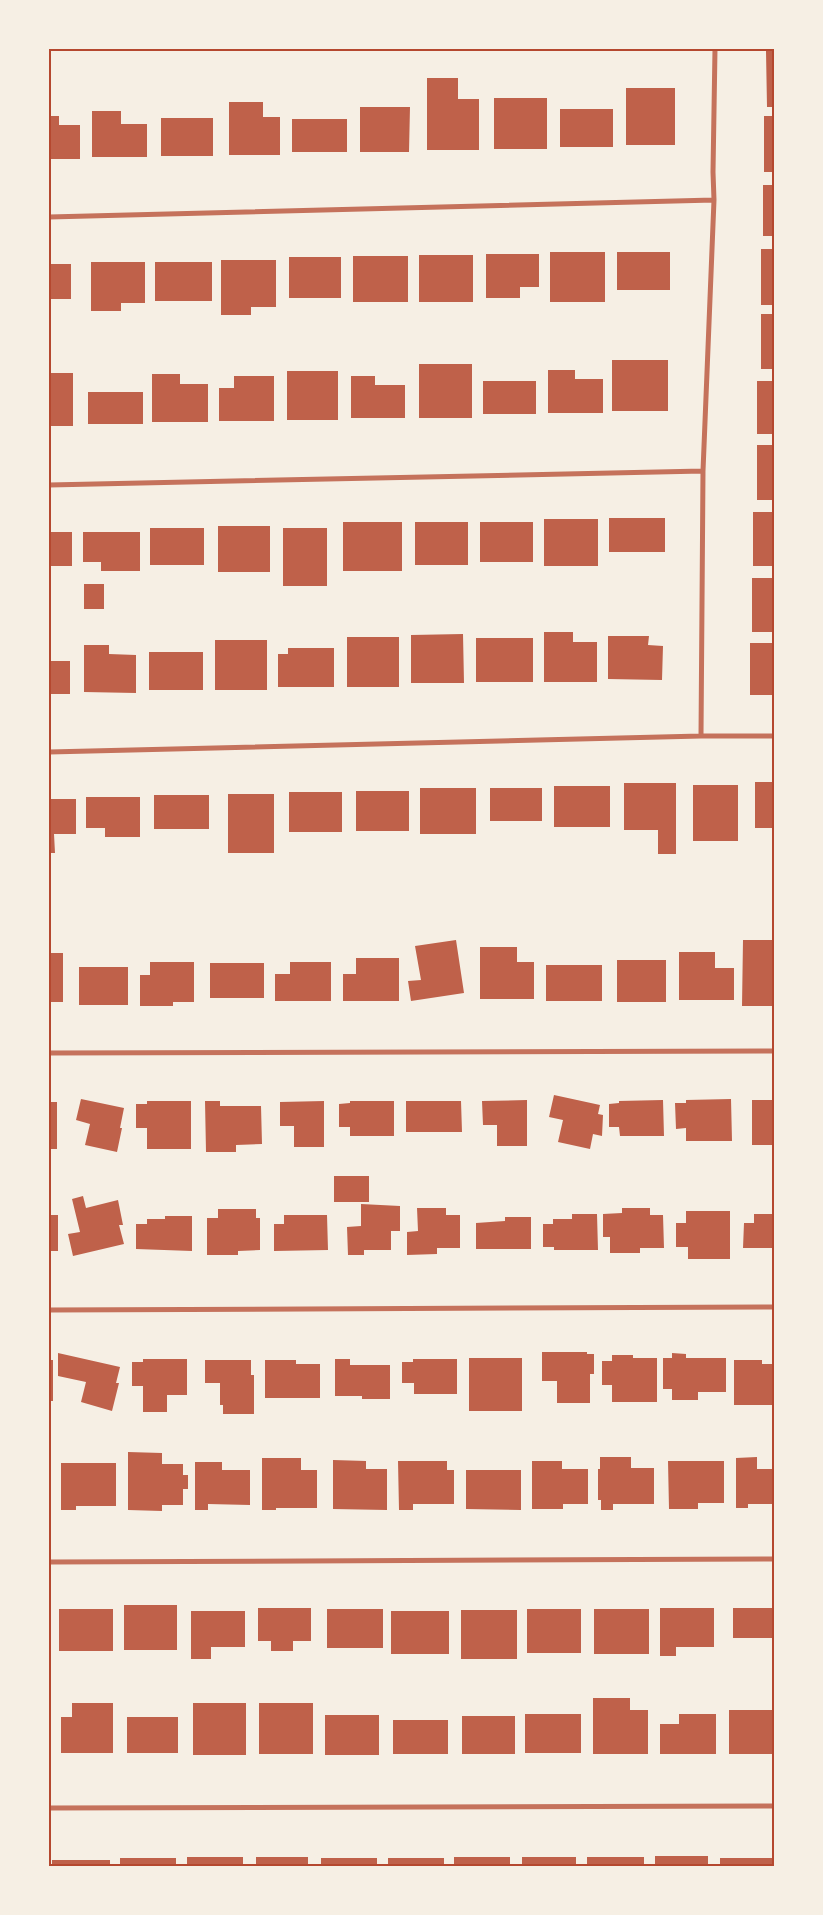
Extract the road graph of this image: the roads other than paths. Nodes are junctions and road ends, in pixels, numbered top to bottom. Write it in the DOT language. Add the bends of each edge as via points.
graph roads {
  1 [pos="715,49"];
  2 [pos="714,200"];
  3 [pos="49,217"];
  4 [pos="703,471"];
  5 [pos="49,485"];
  6 [pos="701,736"];
  7 [pos="774,736"];
  8 [pos="49,752"];
  9 [pos="774,1051"];
  10 [pos="49,1053"];
  11 [pos="774,1307"];
  12 [pos="49,1310"];
  13 [pos="774,1559"];
  14 [pos="49,1562"];
  15 [pos="774,1806"];
  16 [pos="49,1808"];
  1 -- 2 [label="street"];
  2 -- 3 [label="street"];
  2 -- 4 [label="street"];
  4 -- 5 [label="street"];
  4 -- 6 [label="street"];
  6 -- 7 [label="street"];
  6 -- 8 [label="street"];
  9 -- 10 [label="street"];
  11 -- 12 [label="street"];
  13 -- 14 [label="street"];
  15 -- 16 [label="street"];
}
